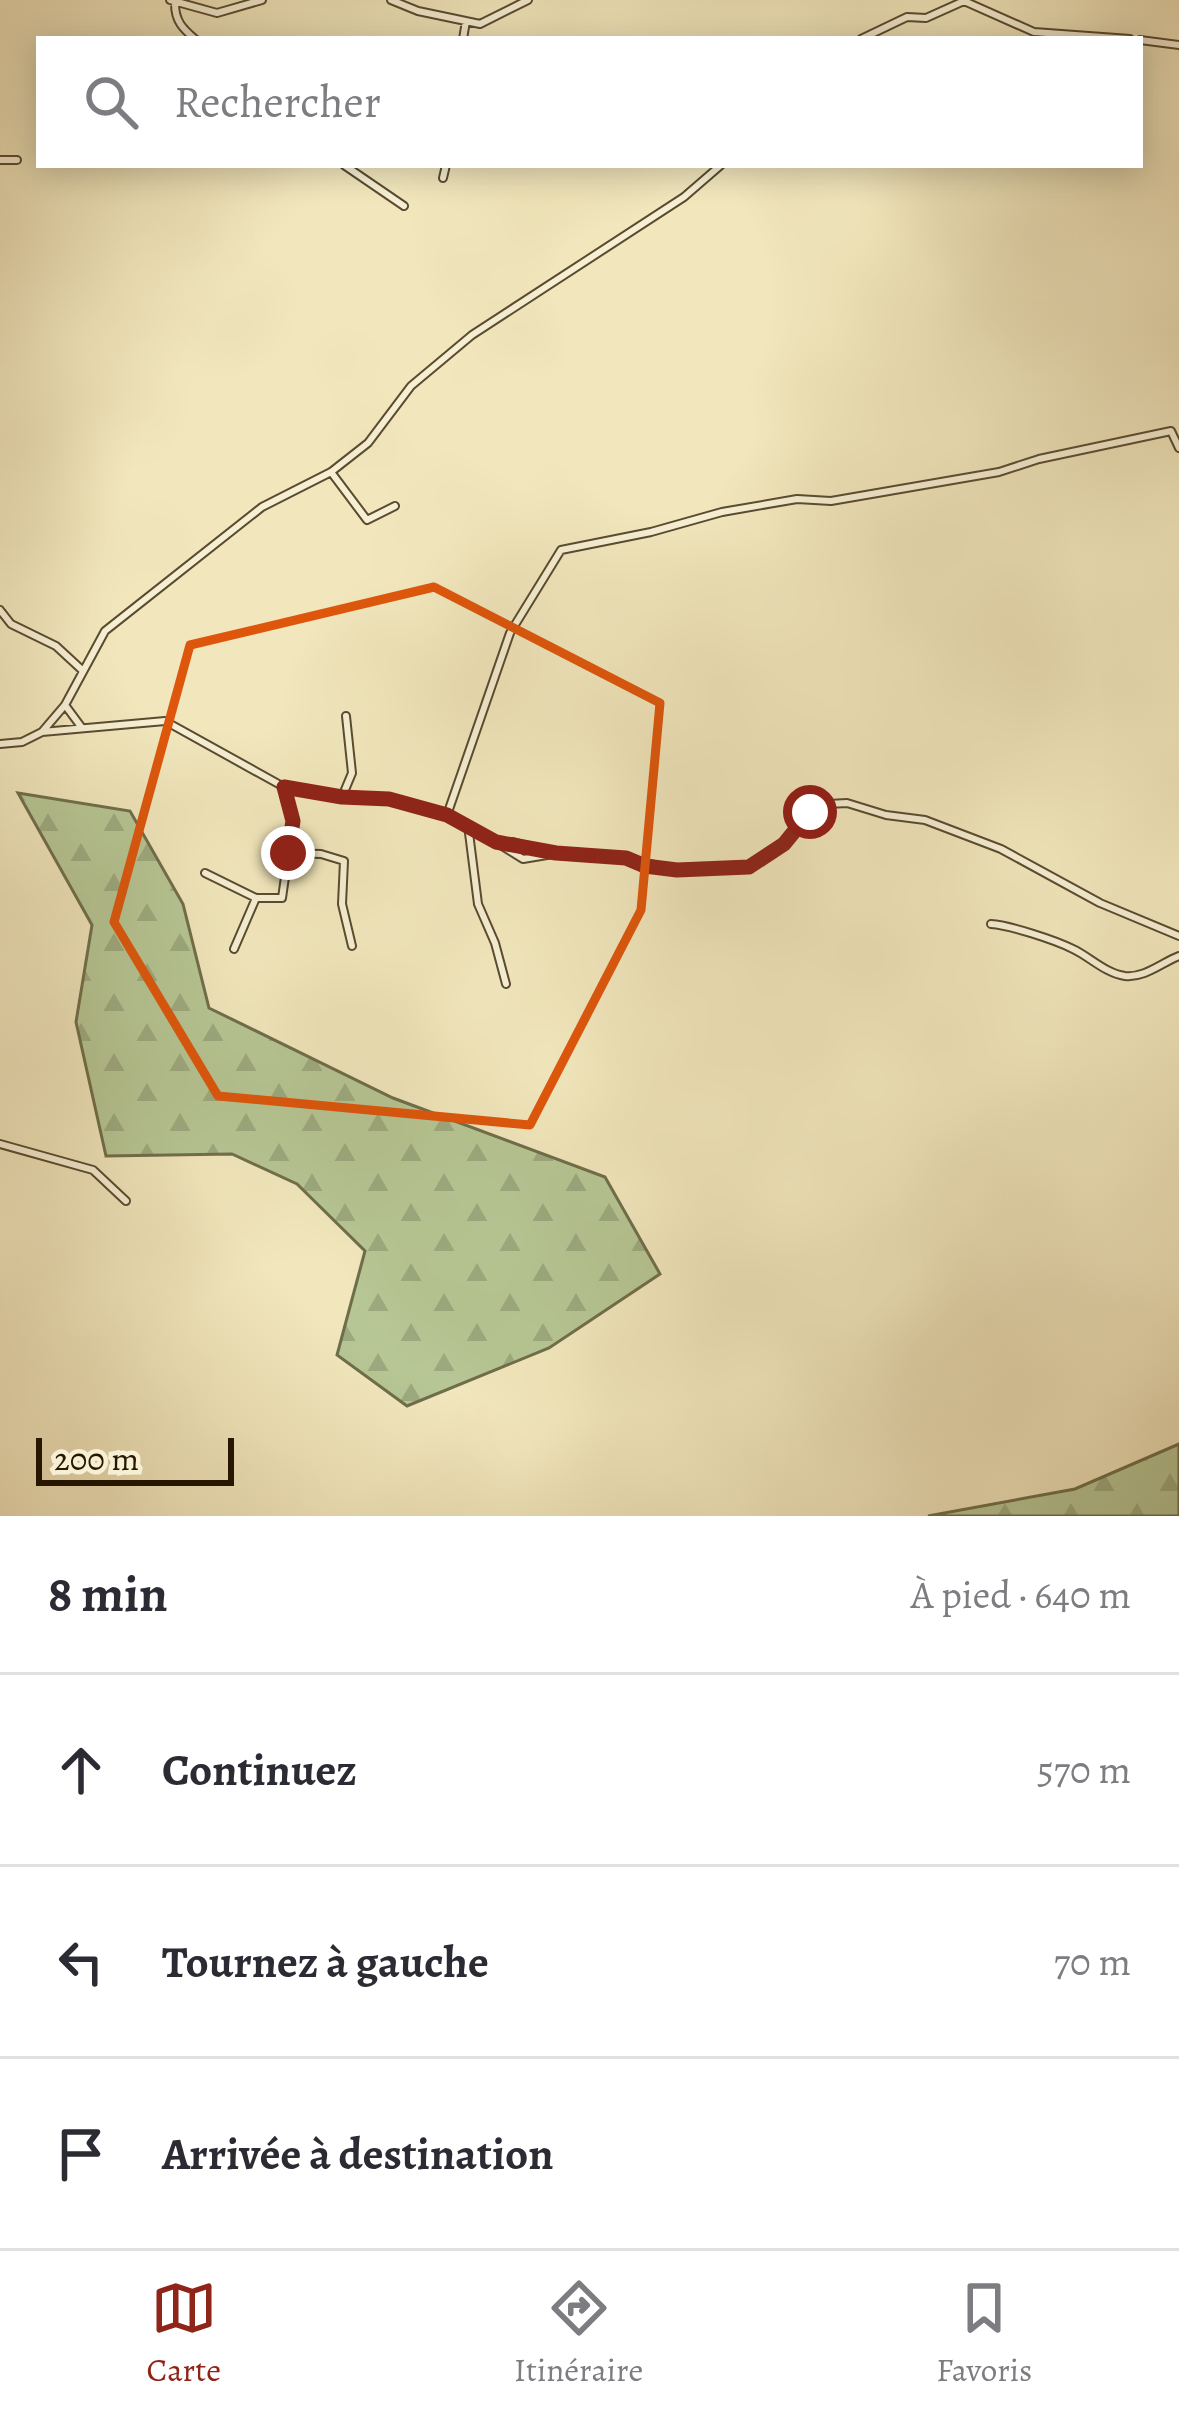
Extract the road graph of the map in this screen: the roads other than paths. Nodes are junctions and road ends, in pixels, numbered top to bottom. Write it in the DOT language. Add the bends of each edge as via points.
graph roads {
  1 [pos="262,0"];
  2 [pos="391,0"];
  3 [pos="529,0"];
  4 [pos="172,2"];
  5 [pos="466,21"];
  6 [pos="192,36"];
  7 [pos="464,36"];
  8 [pos="867,36"];
  9 [pos="1089,36"];
  10 [pos="1143,40"];
  11 [pos="1179,45"];
  12 [pos="0,160"];
  13 [pos="16,160"];
  14 [pos="348,168"];
  15 [pos="445,168"];
  16 [pos="718,168"];
  17 [pos="442,178"];
  18 [pos="404,206"];
  19 [pos="1179,448"];
  20 [pos="331,472"];
  21 [pos="395,506"];
  22 [pos="0,610"];
  23 [pos="82,670"];
  24 [pos="65,705"];
  25 [pos="346,716"];
  26 [pos="82,728"];
  27 [pos="43,731"];
  28 [pos="0,744"];
  29 [pos="284,787"];
  30 [pos="342,797"];
  31 [pos="447,815"];
  32 [pos="468,825"];
  33 [pos="496,842"];
  34 [pos="288,853"];
  35 [pos="556,853"];
  36 [pos="205,873"];
  37 [pos="256,898"];
  38 [pos="991,924"];
  39 [pos="1179,936"];
  40 [pos="352,946"];
  41 [pos="234,949"];
  42 [pos="1179,956"];
  43 [pos="506,984"];
  44 [pos="0,1144"];
  45 [pos="126,1201"];
  1 -- 4 [label="street" via="217,13"];
  2 -- 5 [label="street"];
  3 -- 5 [label="street" via="480,24"];
  4 -- 6 [label="street"];
  5 -- 7 [label="street"];
  8 -- 9 [label="street" via="964,1 1034,32"];
  10 -- 11 [label="street"];
  12 -- 13 [label="street"];
  14 -- 18 [label="street"];
  15 -- 17 [label="street"];
  16 -- 20 [label="street" via="472,335"];
  19 -- 31 [label="street" via="1171,431 999,472 722,512 561,550 510,633"];
  20 -- 21 [label="street" via="368,520"];
  20 -- 23 [label="street" via="262,506 105,631"];
  22 -- 23 [label="street"];
  23 -- 24 [label="street"];
  24 -- 26 [label="street"];
  24 -- 27 [label="street"];
  25 -- 30 [label="street" via="352,773"];
  26 -- 27 [label="street"];
  26 -- 29 [label="street" via="165,721"];
  27 -- 28 [label="street"];
  29 -- 30 [label="street"];
  29 -- 34 [label="street" via="293,821"];
  30 -- 31 [label="street"];
  31 -- 32 [label="street"];
  32 -- 33 [label="street"];
  32 -- 43 [label="street" via="478,904"];
  33 -- 35 [label="street"];
  33 -- 35 [label="street" via="523,859"];
  34 -- 37 [label="street" via="282,898"];
  34 -- 40 [label="street" via="344,861 342,904"];
  35 -- 39 [label="street" via="677,870 749,867 784,844 810,812 847,803 925,820 1001,849"];
  36 -- 37 [label="street"];
  37 -- 41 [label="street"];
  38 -- 42 [label="street" via="1048,939 1126,976"];
  44 -- 45 [label="street" via="94,1170"];
}
